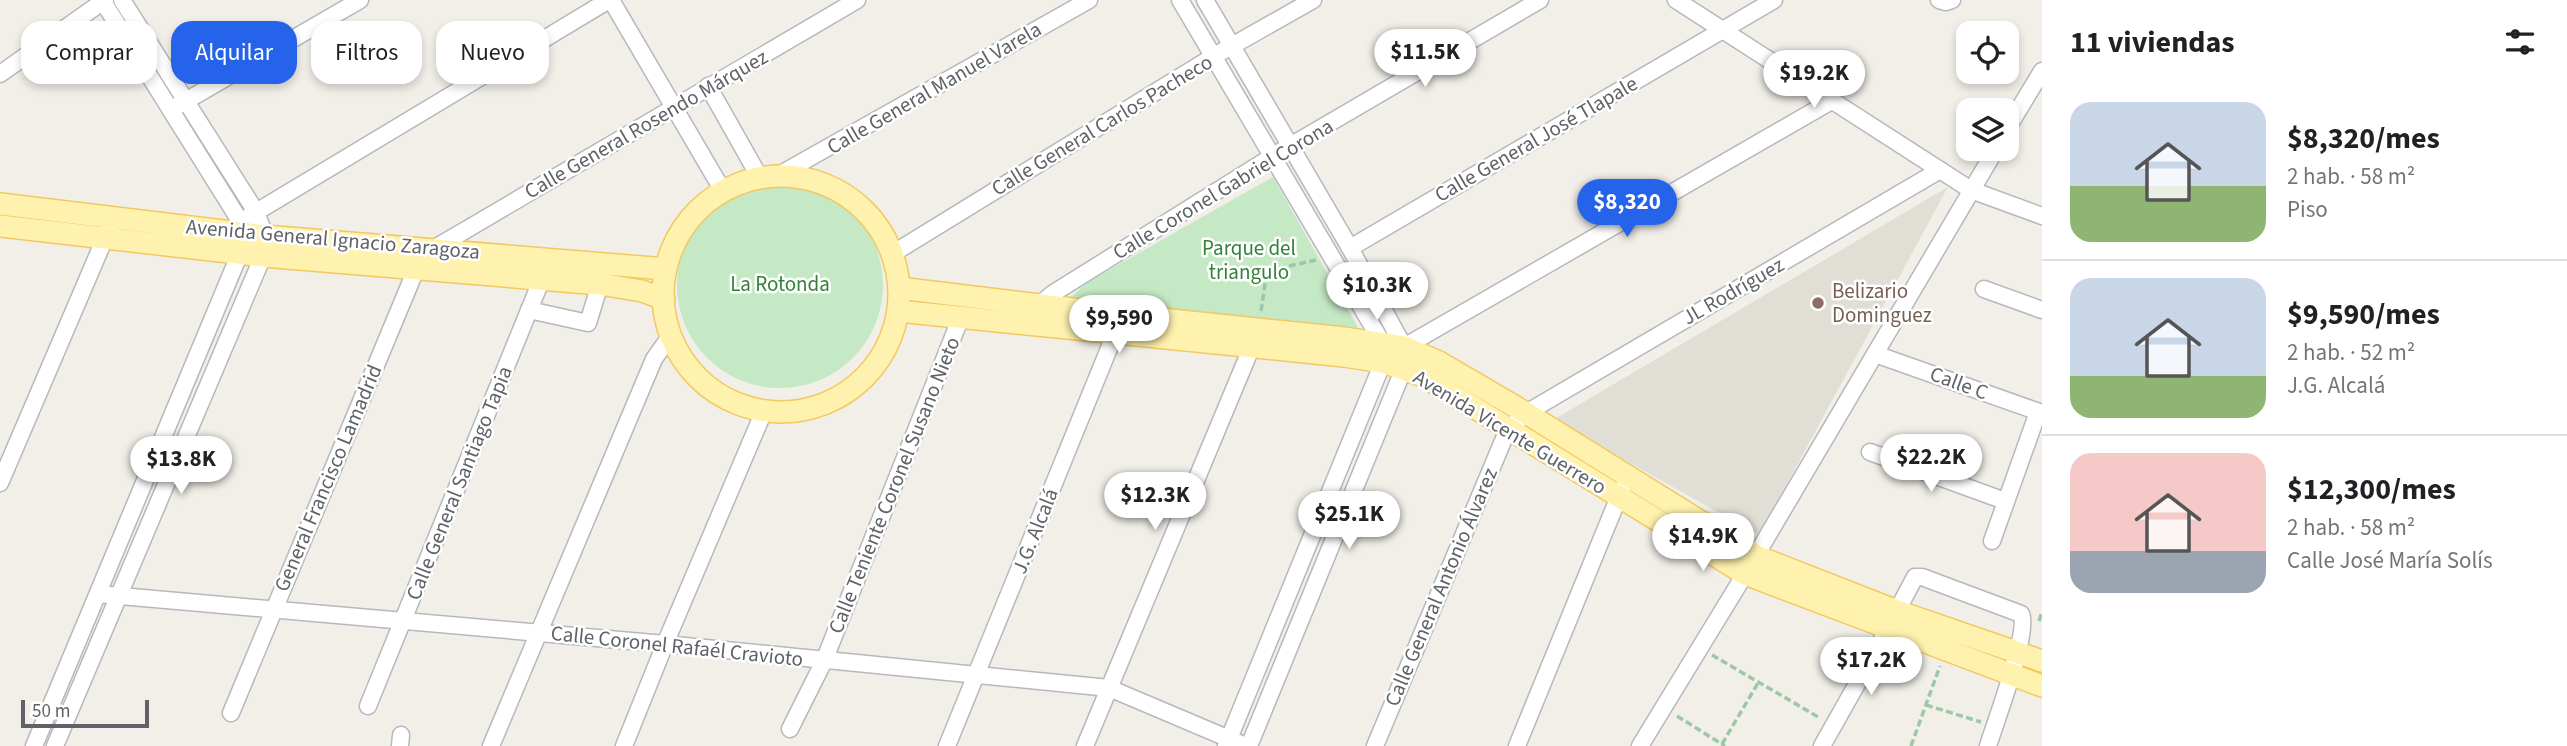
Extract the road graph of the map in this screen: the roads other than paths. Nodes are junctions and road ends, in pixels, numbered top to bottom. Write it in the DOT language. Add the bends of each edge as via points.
graph roads {
  1 [pos="103,0"];
  2 [pos="122,0"];
  3 [pos="360,0"];
  4 [pos="610,0"];
  5 [pos="857,0"];
  6 [pos="1089,0"];
  7 [pos="1180,0"];
  8 [pos="1205,0"];
  9 [pos="1313,0"];
  10 [pos="1540,0"];
  11 [pos="1676,0"];
  12 [pos="1774,0"];
  13 [pos="1939,0"];
  14 [pos="1952,0"];
  15 [pos="1722,29"];
  16 [pos="1233,46"];
  17 [pos="1214,56"];
  18 [pos="2042,71"];
  19 [pos="0,74"];
  20 [pos="708,86"];
  21 [pos="1833,100"];
  22 [pos="186,101"];
  23 [pos="673,107"];
  24 [pos="2019,109"];
  25 [pos="171,111"];
  26 [pos="1291,146"];
  27 [pos="1273,156"];
  28 [pos="1989,161"];
  29 [pos="1940,170"];
  30 [pos="769,177"];
  31 [pos="1971,190"];
  32 [pos="723,191"];
  33 [pos="0,204"];
  34 [pos="256,212"];
  35 [pos="2042,216"];
  36 [pos="114,217"];
  37 [pos="0,226"];
  38 [pos="241,236"];
  39 [pos="105,238"];
  40 [pos="264,246"];
  41 [pos="435,248"];
  42 [pos="1350,248"];
  43 [pos="892,254"];
  44 [pos="416,267"];
  45 [pos="546,269"];
  46 [pos="666,269"];
  47 [pos="600,284"];
  48 [pos="899,288"];
  49 [pos="1983,289"];
  50 [pos="664,299"];
  51 [pos="1039,305"];
  52 [pos="529,310"];
  53 [pos="2042,310"];
  54 [pos="898,311"];
  55 [pos="961,317"];
  56 [pos="1021,323"];
  57 [pos="1119,324"];
  58 [pos="671,335"];
  59 [pos="1255,339"];
  60 [pos="1875,354"];
  61 [pos="1393,356"];
  62 [pos="764,411"];
  63 [pos="1525,413"];
  64 [pos="2040,413"];
  65 [pos="1508,429"];
  66 [pos="1870,452"];
  67 [pos="1628,477"];
  68 [pos="0,483"];
  69 [pos="1619,497"];
  70 [pos="2005,501"];
  71 [pos="1993,541"];
  72 [pos="1751,565"];
  73 [pos="98,594"];
  74 [pos="119,595"];
  75 [pos="273,609"];
  76 [pos="403,620"];
  77 [pos="1893,620"];
  78 [pos="538,633"];
  79 [pos="665,644"];
  80 [pos="2017,653"];
  81 [pos="824,661"];
  82 [pos="2042,661"];
  83 [pos="2011,675"];
  84 [pos="976,676"];
  85 [pos="2042,686"];
  86 [pos="1110,688"];
  87 [pos="368,706"];
  88 [pos="231,713"];
  89 [pos="790,729"];
  90 [pos="1227,742"];
  91 [pos="34,746"];
  92 [pos="55,746"];
  93 [pos="491,746"];
  94 [pos="624,746"];
  95 [pos="947,746"];
  96 [pos="1085,746"];
  97 [pos="1247,746"];
  98 [pos="1375,746"];
  99 [pos="1517,746"];
  100 [pos="1640,746"];
  101 [pos="1822,746"];
  102 [pos="1988,746"];
  1 -- 19 [label="street"];
  1 -- 25 [label="street"];
  2 -- 22 [label="street"];
  3 -- 22 [label="street"];
  4 -- 23 [label="street"];
  4 -- 34 [label="street"];
  5 -- 20 [label="street, Calle General Rosendo Márquez"];
  6 -- 30 [label="street, Calle General Manuel Varela"];
  7 -- 17 [label="street"];
  8 -- 16 [label="street"];
  9 -- 16 [label="street, Calle General Carlos Pacheco"];
  10 -- 26 [label="street, Calle Coronel Gabriel Corona"];
  11 -- 15 [label="street"];
  12 -- 15 [label="street, Calle General José Tlapale"];
  13 -- 14 [label="street"];
  15 -- 21 [label="street"];
  15 -- 42 [label="street, Calle General José Tlapale"];
  16 -- 17 [label="street, Calle General Carlos Pacheco"];
  16 -- 26 [label="street"];
  17 -- 27 [label="street"];
  17 -- 43 [label="street, Calle General Carlos Pacheco"];
  18 -- 24 [label="street"];
  20 -- 23 [label="street, Calle General Rosendo Márquez"];
  20 -- 30 [label="street"];
  21 -- 29 [label="street"];
  21 -- 61 [label="street"];
  22 -- 25 [label="street"];
  22 -- 34 [label="street"];
  23 -- 32 [label="street"];
  23 -- 41 [label="street, Calle General Rosendo Márquez"];
  25 -- 38 [label="street"];
  26 -- 27 [label="street, Calle Coronel Gabriel Corona"];
  26 -- 42 [label="street"];
  27 -- 51 [label="street, Calle Coronel Gabriel Corona"];
  27 -- 61 [label="street"];
  28 -- 31 [label="street"];
  29 -- 31 [label="street"];
  29 -- 63 [label="street, JL Rodríguez"];
  30 -- 32 [label="main road"];
  30 -- 43 [label="main road" via="808,179 836,189 860,206 879,228"];
  31 -- 35 [label="street"];
  31 -- 60 [label="street"];
  32 -- 46 [label="main road" via="686,224"];
  33 -- 36 [label="main road, Avenida General Ignacio Zaragoza"];
  34 -- 38 [label="street"];
  34 -- 40 [label="street"];
  36 -- 38 [label="main road, Avenida General Ignacio Zaragoza"];
  36 -- 39 [label="street"];
  37 -- 39 [label="main road, Avenida General Ignacio Zaragoza"];
  38 -- 39 [label="main road, Avenida General Ignacio Zaragoza"];
  38 -- 40 [label="main road, Avenida General Ignacio Zaragoza"];
  38 -- 73 [label="street"];
  39 -- 68 [label="street"];
  40 -- 41 [label="main road, Avenida General Ignacio Zaragoza"];
  40 -- 44 [label="main road, Avenida General Ignacio Zaragoza"];
  40 -- 74 [label="street"];
  41 -- 44 [label="street, General Francisco Lamadrid"];
  41 -- 45 [label="main road, Avenida General Ignacio Zaragoza"];
  42 -- 61 [label="street"];
  43 -- 48 [label="main road"];
  44 -- 45 [label="main road, Avenida General Ignacio Zaragoza"];
  44 -- 75 [label="street, General Francisco Lamadrid"];
  45 -- 46 [label="main road, Avenida General Ignacio Zaragoza"];
  45 -- 47 [label="main road, Avenida General Ignacio Zaragoza"];
  45 -- 52 [label="street, Calle General Santiago Tapia"];
  46 -- 50 [label="main road"];
  47 -- 50 [label="main road, Avenida General Ignacio Zaragoza"];
  47 -- 52 [label="street" via="588,323"];
  48 -- 51 [label="main road, Avenida Vicente Guerrero"];
  48 -- 54 [label="main road"];
  49 -- 53 [label="street"];
  50 -- 58 [label="main road"];
  51 -- 56 [label="street, Calle Coronel Gabriel Corona"];
  51 -- 57 [label="main road, Avenida Vicente Guerrero"];
  52 -- 76 [label="street, Calle General Santiago Tapia"];
  54 -- 55 [label="main road, Avenida Vicente Guerrero"];
  54 -- 62 [label="main road" via="879,359 851,389 825,404 795,411"];
  55 -- 56 [label="main road, Avenida Vicente Guerrero"];
  55 -- 81 [label="street, Calle Teniente Coronel Susano Nieto"];
  56 -- 57 [label="main road, Avenida Vicente Guerrero"];
  57 -- 59 [label="main road, Avenida Vicente Guerrero"];
  57 -- 84 [label="street, J.G. Alcalá"];
  58 -- 62 [label="main road" via="698,377 729,399"];
  58 -- 78 [label="street" via="654,359"];
  59 -- 61 [label="main road, Avenida Vicente Guerrero" via="1344,356"];
  59 -- 86 [label="street"];
  60 -- 64 [label="street, Calle C"];
  60 -- 72 [label="street"];
  61 -- 63 [label="main road, Avenida Vicente Guerrero" via="1439,362"];
  61 -- 65 [label="main road, Avenida Vicente Guerrero"];
  61 -- 90 [label="street"];
  61 -- 97 [label="street"];
  62 -- 79 [label="street"];
  63 -- 65 [label="street, JL Rodríguez"];
  63 -- 67 [label="main road, Avenida Vicente Guerrero"];
  64 -- 70 [label="street"];
  65 -- 69 [label="main road, Avenida Vicente Guerrero"];
  65 -- 98 [label="street, Calle General Antonio Álvarez"];
  66 -- 70 [label="street"];
  67 -- 69 [label="street"];
  67 -- 72 [label="main road, Avenida Vicente Guerrero"];
  69 -- 72 [label="main road, Avenida Vicente Guerrero"];
  69 -- 99 [label="street"];
  70 -- 71 [label="street"];
  72 -- 77 [label="main road, Avenida Vicente Guerrero"];
  72 -- 100 [label="street"];
  73 -- 74 [label="street, Calle Coronel Rafaél Cravioto"];
  73 -- 91 [label="street"];
  74 -- 75 [label="street, Calle Coronel Rafaél Cravioto"];
  74 -- 92 [label="street"];
  75 -- 76 [label="street, Calle Coronel Rafaél Cravioto"];
  75 -- 88 [label="street, General Francisco Lamadrid"];
  76 -- 78 [label="street, Calle Coronel Rafaél Cravioto"];
  76 -- 87 [label="street, Calle General Santiago Tapia"];
  77 -- 80 [label="main road, Avenida Vicente Guerrero"];
  77 -- 80 [label="street" via="1915,577 1922,577 2021,614 2024,626"];
  77 -- 83 [label="main road, Avenida Vicente Guerrero" via="1946,650"];
  77 -- 101 [label="street"];
  78 -- 79 [label="street, Calle Coronel Rafaél Cravioto"];
  78 -- 93 [label="street"];
  79 -- 81 [label="street, Calle Coronel Rafaél Cravioto"];
  79 -- 94 [label="street"];
  80 -- 82 [label="main road, Avenida Vicente Guerrero"];
  80 -- 83 [label="street"];
  81 -- 84 [label="street, Calle Coronel Rafaél Cravioto"];
  81 -- 89 [label="street, Calle Teniente Coronel Susano Nieto"];
  83 -- 85 [label="main road, Avenida Vicente Guerrero"];
  83 -- 102 [label="street"];
  84 -- 86 [label="street, Calle Coronel Rafaél Cravioto"];
  84 -- 95 [label="street, J.G. Alcalá"];
  86 -- 90 [label="street, Calle Coronel Rafaél Cravioto"];
  86 -- 96 [label="street"];
  90 -- 97 [label="street, Calle Coronel Rafaél Cravioto"];
}
